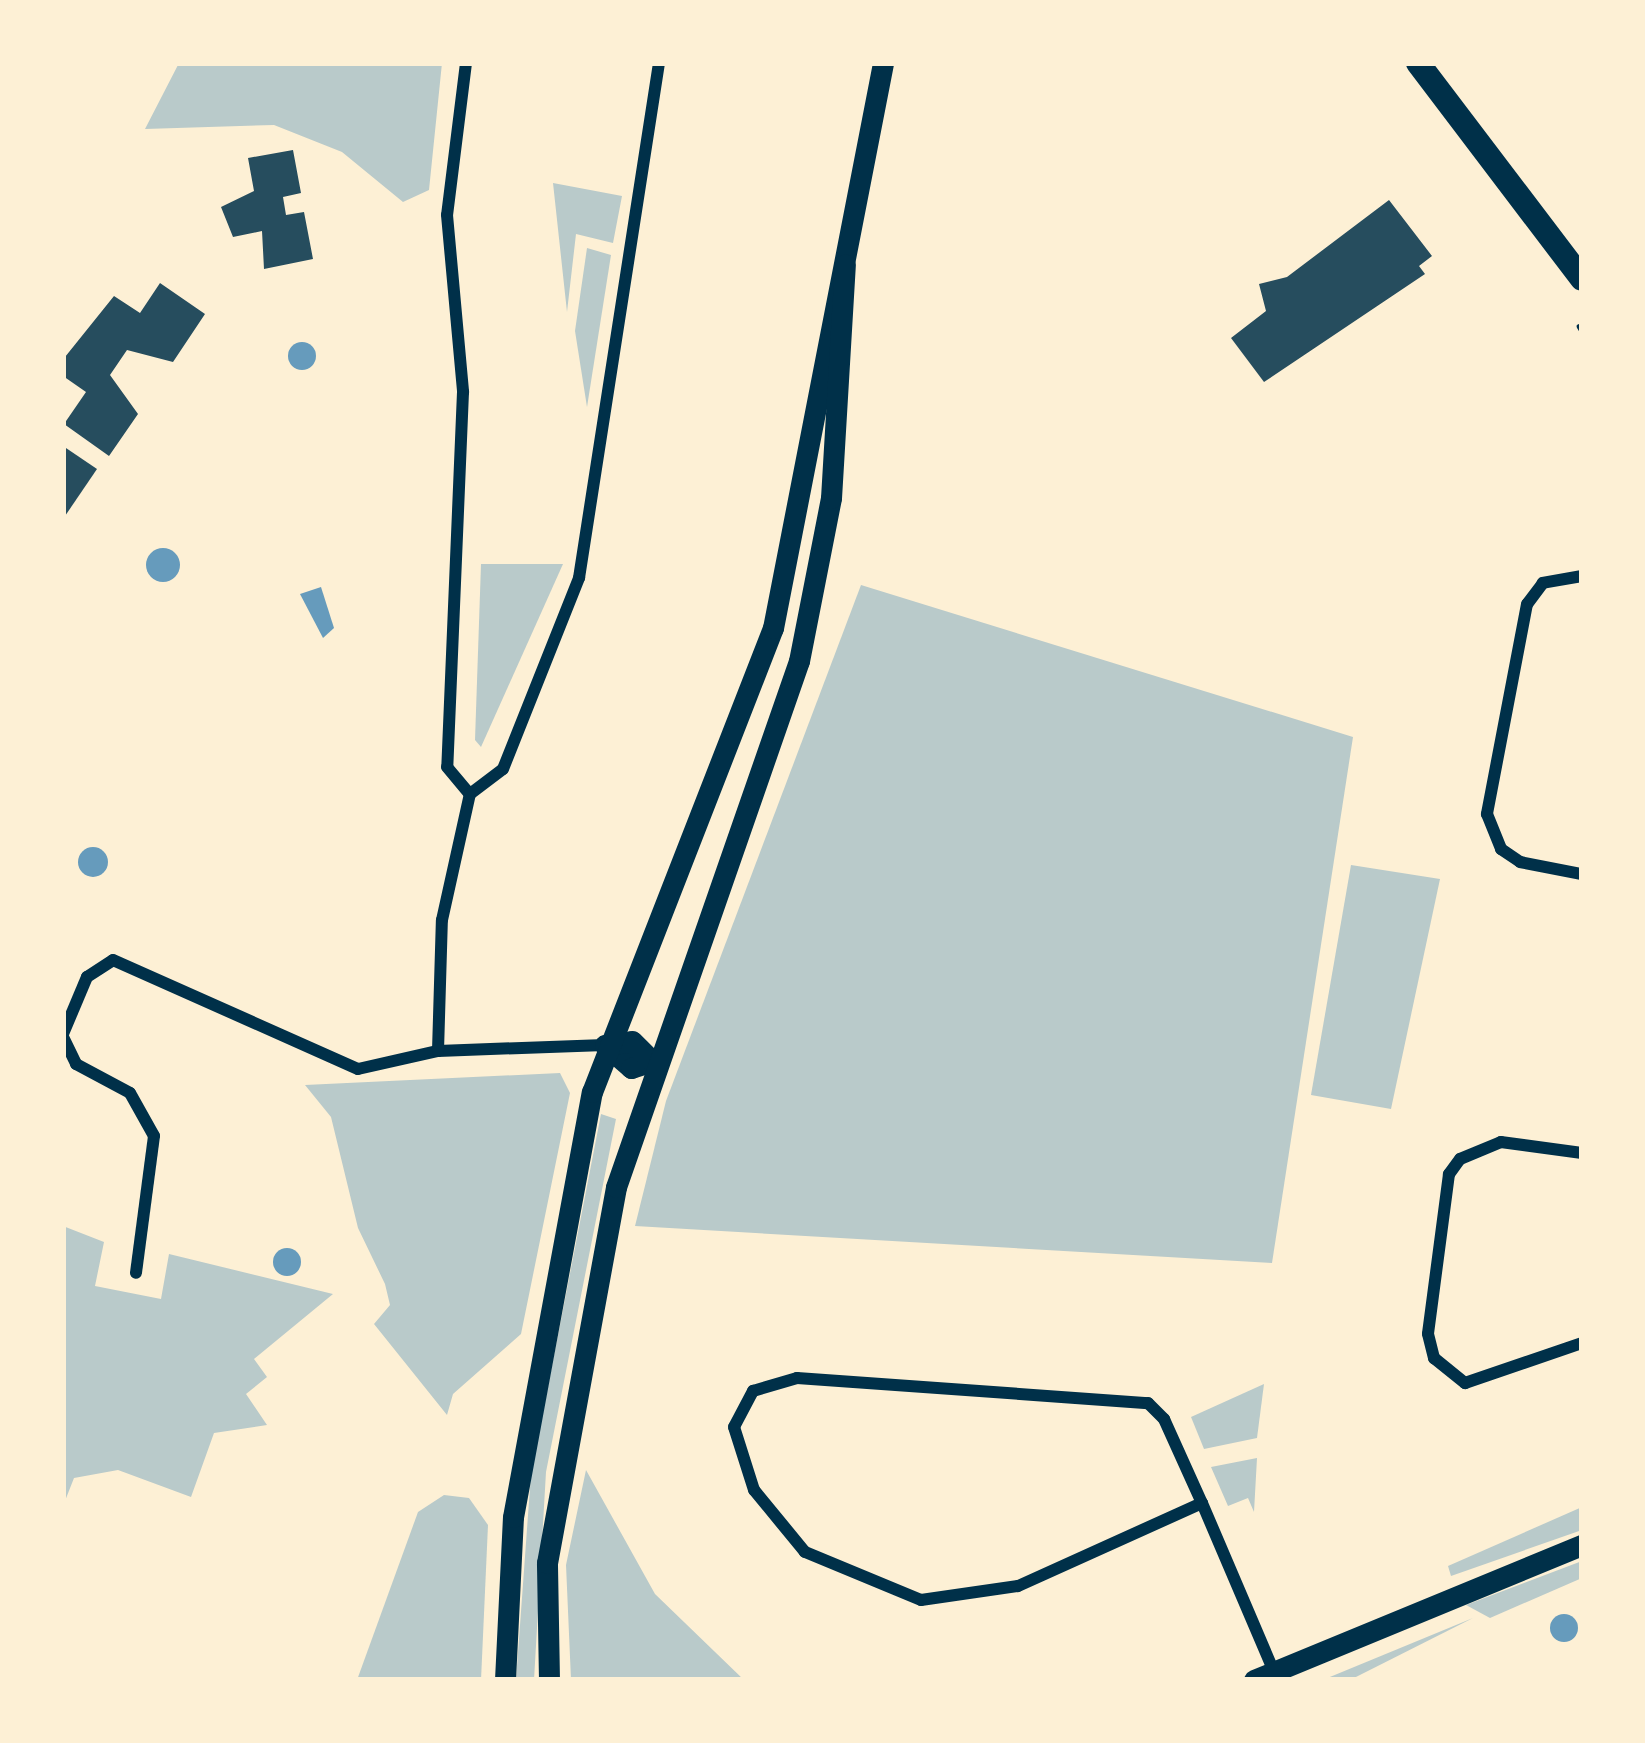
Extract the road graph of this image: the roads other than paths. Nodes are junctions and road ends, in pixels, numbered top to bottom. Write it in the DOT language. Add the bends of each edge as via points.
graph roads {
  1 [pos="466,63"];
  2 [pos="659,63"];
  3 [pos="884,63"];
  4 [pos="1418,63"];
  5 [pos="843,248"];
  6 [pos="1582,279"];
  7 [pos="1582,576"];
  8 [pos="470,794"];
  9 [pos="1582,874"];
  10 [pos="63,1035"];
  11 [pos="605,1045"];
  12 [pos="438,1051"];
  13 [pos="652,1061"];
  14 [pos="1582,1153"];
  15 [pos="136,1273"];
  16 [pos="1582,1343"];
  17 [pos="1202,1503"];
  18 [pos="1582,1545"];
  19 [pos="1264,1676"];
  20 [pos="505,1680"];
  21 [pos="548,1680"];
  1 -- 8 [label="street" via="447,215 463,392 447,766"];
  2 -- 8 [label="street" via="579,578 503,769"];
  3 -- 5 [label="street"];
  4 -- 6 [label="main road"];
  5 -- 11 [label="street" via="794,535 753,697"];
  5 -- 13 [label="street" via="831,498 799,661"];
  7 -- 9 [label="street" via="1543,584 1527,604 1487,814 1501,849 1520,862"];
  8 -- 12 [label="street" via="442,920"];
  10 -- 12 [label="street" via="87,977 113,960 358,1069"];
  10 -- 15 [label="street" via="76,1064 130,1093 154,1136"];
  11 -- 12 [label="street"];
  11 -- 13 [label="street" via="632,1041"];
  11 -- 20 [label="street" via="512,1517"];
  13 -- 21 [label="street" via="616,1186 547,1563"];
  14 -- 16 [label="street" via="1502,1142 1460,1159 1449,1174 1428,1334 1434,1358 1465,1383"];
  17 -- 17 [label="street" via="1164,1419 1130,1397 797,1378 753,1391 734,1426 754,1490 806,1552 921,1600 1018,1586"];
  17 -- 19 [label="street"];
  18 -- 19 [label="street"];
}
